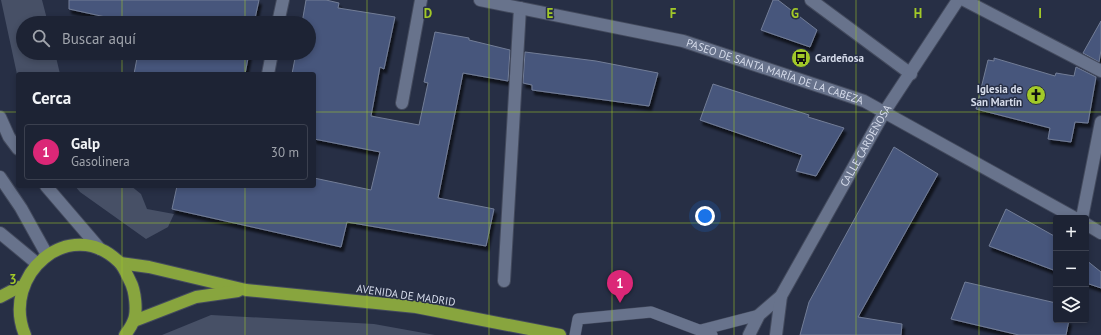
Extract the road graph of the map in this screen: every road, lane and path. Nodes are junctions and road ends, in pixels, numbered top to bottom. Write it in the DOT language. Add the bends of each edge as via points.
graph roads {
  1 [pos="283,0"];
  2 [pos="421,0"];
  3 [pos="480,0"];
  4 [pos="811,0"];
  5 [pos="958,0"];
  6 [pos="964,0"];
  7 [pos="520,8"];
  8 [pos="280,16"];
  9 [pos="271,60"];
  10 [pos="1101,71"];
  11 [pos="268,72"];
  12 [pos="911,74"];
  13 [pos="402,103"];
  14 [pos="885,112"];
  15 [pos="0,117"];
  16 [pos="1101,122"];
  17 [pos="16,146"];
  18 [pos="1098,150"];
  19 [pos="0,177"];
  20 [pos="48,188"];
  21 [pos="1070,215"];
  22 [pos="1083,215"];
  23 [pos="1089,226"];
  24 [pos="0,233"];
  25 [pos="1101,233"];
  26 [pos="100,249"];
  27 [pos="46,253"];
  28 [pos="34,261"];
  29 [pos="120,263"];
  30 [pos="504,281"];
  31 [pos="19,287"];
  32 [pos="246,290"];
  33 [pos="781,296"];
  34 [pos="0,297"];
  35 [pos="759,315"];
  36 [pos="134,321"];
  37 [pos="701,330"];
  38 [pos="25,335"];
  39 [pos="125,335"];
  40 [pos="560,335"];
  41 [pos="575,335"];
  42 [pos="712,335"];
  43 [pos="749,335"];
  44 [pos="776,335"];
  1 -- 8 [label="street"];
  2 -- 13 [label="street"];
  3 -- 7 [label="street, PASEO DE SANTA MARÍA DE LA CABEZA"];
  4 -- 12 [label="street"];
  5 -- 12 [label="street, CALLE CARDEÑOSA"];
  6 -- 10 [label="street"];
  7 -- 14 [label="street, PASEO DE SANTA MARÍA DE LA CABEZA" via="683,41 864,101"];
  7 -- 30 [label="street"];
  9 -- 11 [label="street"];
  12 -- 14 [label="street, CALLE CARDEÑOSA"];
  14 -- 21 [label="street, PASEO DE SANTA MARÍA DE LA CABEZA"];
  14 -- 33 [label="street, CALLE CARDEÑOSA"];
  15 -- 17 [label="street"];
  16 -- 18 [label="street"];
  18 -- 22 [label="street"];
  19 -- 27 [label="street"];
  20 -- 26 [label="street"];
  23 -- 25 [label="street"];
  24 -- 28 [label="street"];
  26 -- 27 [label="highway" via="72,244"];
  26 -- 29 [label="highway"];
  27 -- 28 [label="highway"];
  28 -- 31 [label="highway"];
  29 -- 32 [label="highway, AVENIDA DE MADRID"];
  29 -- 36 [label="highway" via="135,290"];
  31 -- 34 [label="highway"];
  31 -- 38 [label="highway" via="17,311"];
  32 -- 36 [label="highway, AVENIDA DE MADRID" via="196,297"];
  32 -- 40 [label="highway, AVENIDA DE MADRID" via="416,307"];
  33 -- 35 [label="street, CALLE CARDEÑOSA"];
  33 -- 44 [label="street, CALLE CARDEÑOSA"];
  35 -- 37 [label="lane"];
  35 -- 43 [label="street, CALLE CARDEÑOSA"];
  36 -- 39 [label="highway"];
  37 -- 41 [label="lane" via="652,312 578,319"];
  37 -- 42 [label="lane"];
}
